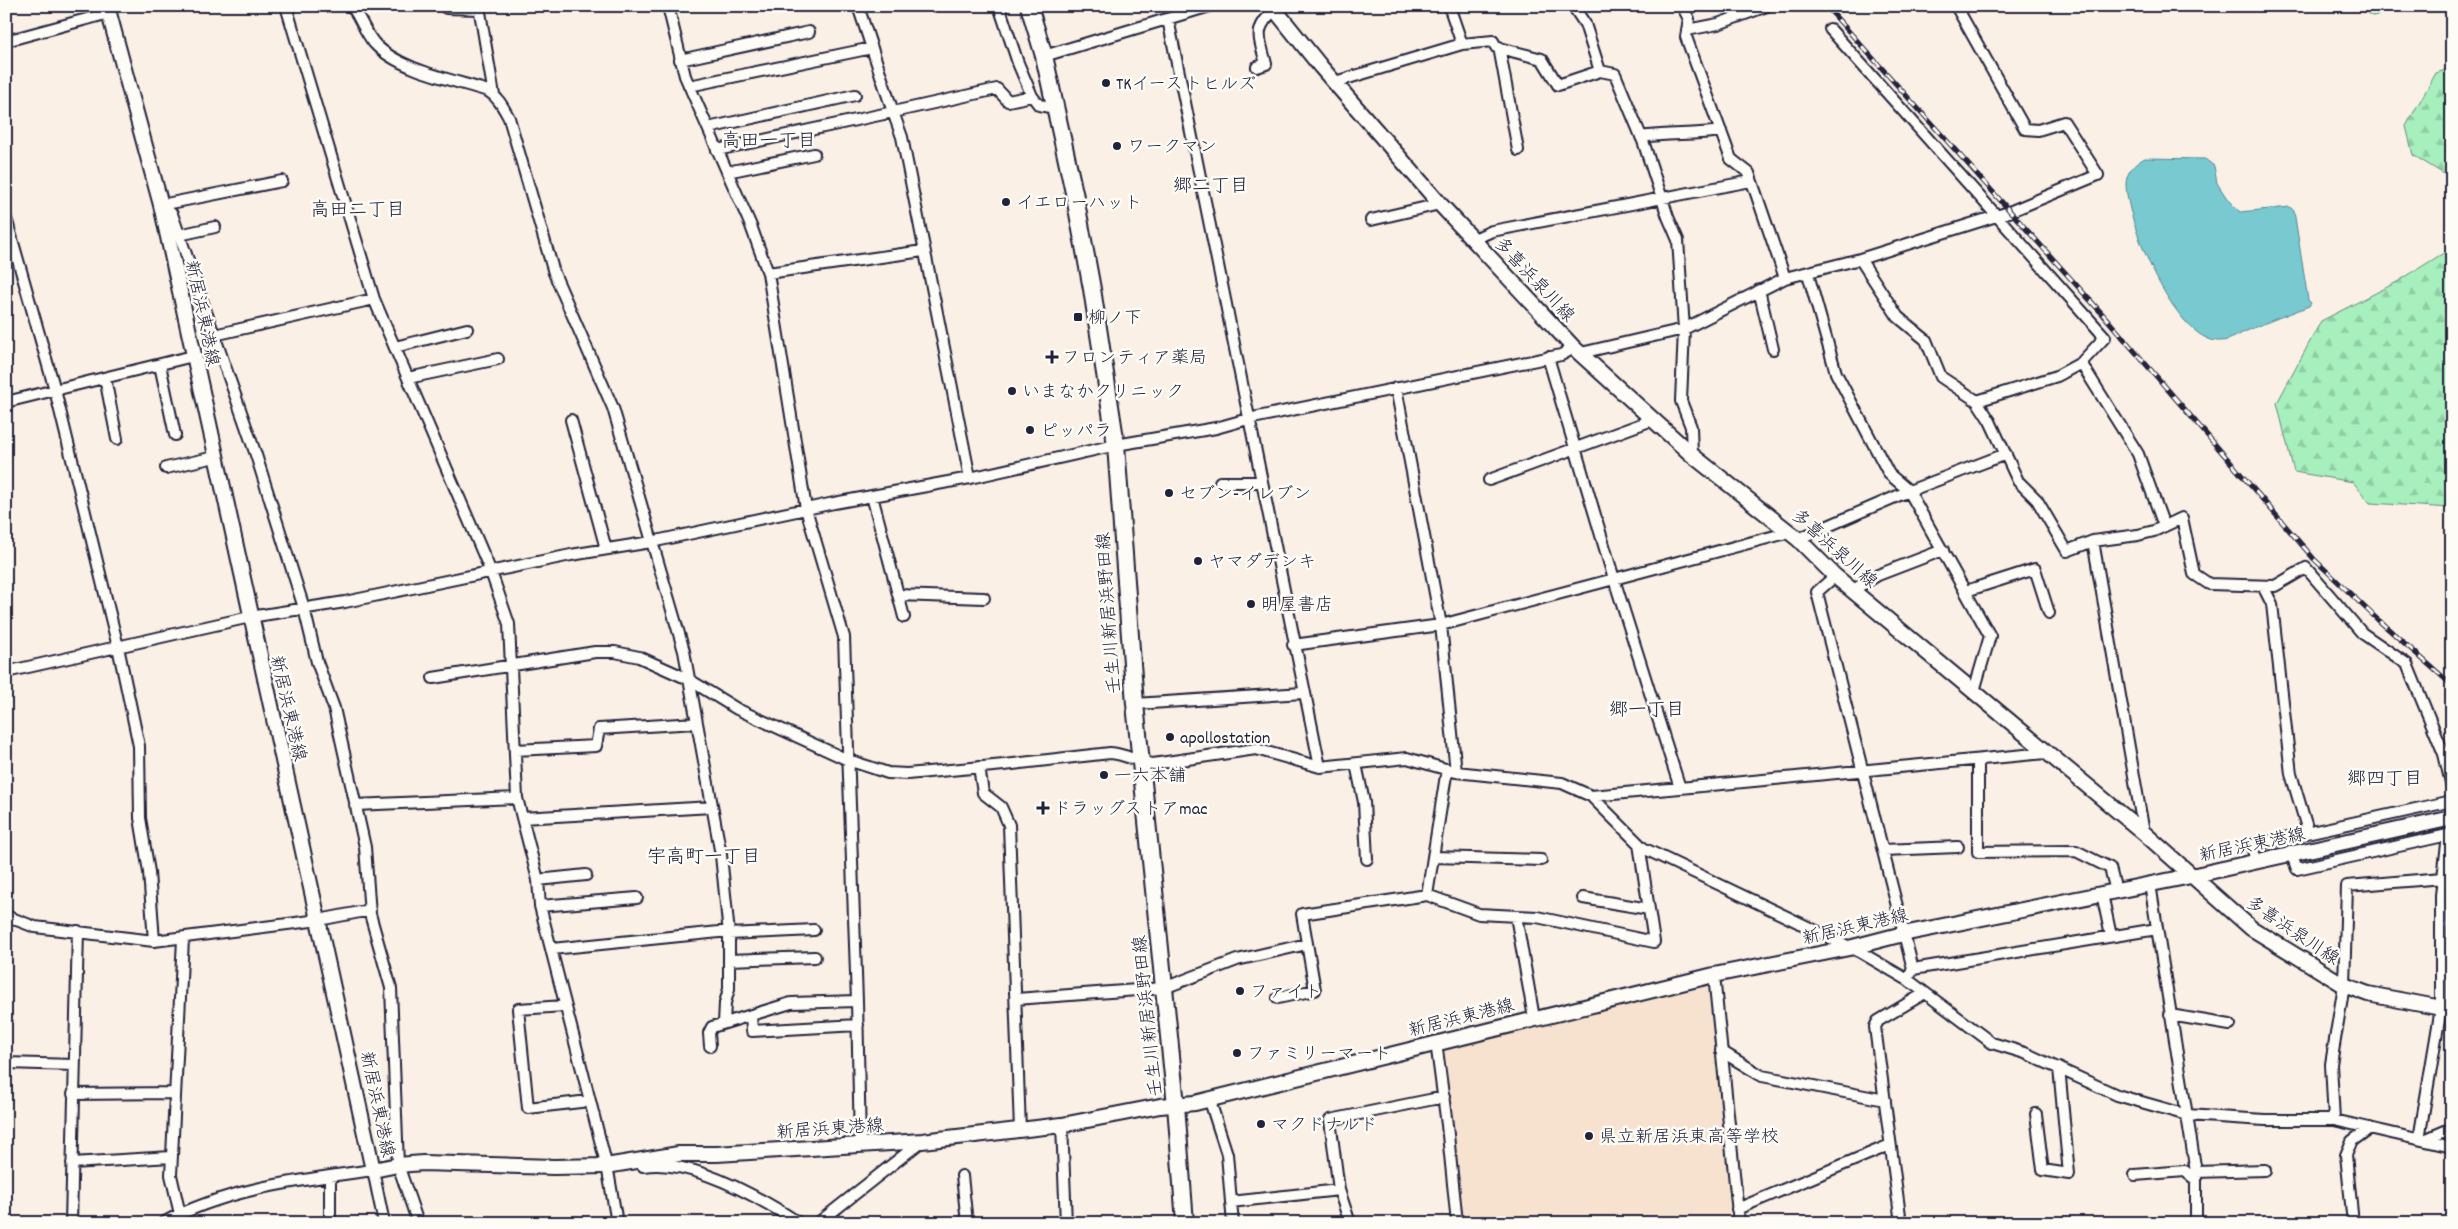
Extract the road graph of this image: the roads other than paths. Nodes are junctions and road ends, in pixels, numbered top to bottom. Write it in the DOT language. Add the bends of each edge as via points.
graph roads {
  1 [pos="286,6"];
  2 [pos="352,6"];
  3 [pos="668,6"];
  4 [pos="858,6"];
  5 [pos="999,6"];
  6 [pos="1028,6"];
  7 [pos="1210,6"];
  8 [pos="1449,6"];
  9 [pos="1573,6"];
  10 [pos="1682,6"];
  11 [pos="1767,6"];
  12 [pos="1956,6"];
  13 [pos="446,8"];
  14 [pos="479,8"];
  15 [pos="1273,8"];
  16 [pos="108,9"];
  17 [pos="1168,19"];
  18 [pos="1830,29"];
  19 [pos="1687,30"];
  20 [pos="809,32"];
  21 [pos="6,41"];
  22 [pos="1462,44"];
  23 [pos="1498,47"];
  24 [pos="872,48"];
  25 [pos="1044,56"];
  26 [pos="680,60"];
  27 [pos="1257,67"];
  28 [pos="1600,71"];
  29 [pos="1335,82"];
  30 [pos="689,86"];
  31 [pos="494,95"];
  32 [pos="855,95"];
  33 [pos="1032,96"];
  34 [pos="1055,108"];
  35 [pos="893,112"];
  36 [pos="708,128"];
  37 [pos="1720,131"];
  38 [pos="1641,137"];
  39 [pos="717,150"];
  40 [pos="1518,150"];
  41 [pos="814,154"];
  42 [pos="727,172"];
  43 [pos="282,181"];
  44 [pos="1751,181"];
  45 [pos="1662,199"];
  46 [pos="1440,204"];
  47 [pos="161,205"];
  48 [pos="1996,216"];
  49 [pos="6,218"];
  50 [pos="1371,220"];
  51 [pos="215,227"];
  52 [pos="179,235"];
  53 [pos="1472,240"];
  54 [pos="923,251"];
  55 [pos="1860,259"];
  56 [pos="768,273"];
  57 [pos="1808,274"];
  58 [pos="1785,278"];
  59 [pos="1759,290"];
  60 [pos="374,299"];
  61 [pos="467,328"];
  62 [pos="1684,329"];
  63 [pos="214,335"];
  64 [pos="395,347"];
  65 [pos="1773,349"];
  66 [pos="1578,350"];
  67 [pos="193,356"];
  68 [pos="1548,357"];
  69 [pos="498,359"];
  70 [pos="2081,363"];
  71 [pos="160,365"];
  72 [pos="105,378"];
  73 [pos="408,378"];
  74 [pos="1396,388"];
  75 [pos="55,390"];
  76 [pos="1977,401"];
  77 [pos="6,402"];
  78 [pos="1248,419"];
  79 [pos="1655,419"];
  80 [pos="571,420"];
  81 [pos="175,435"];
  82 [pos="117,439"];
  83 [pos="1116,445"];
  84 [pos="1575,447"];
  85 [pos="2006,454"];
  86 [pos="1692,455"];
  87 [pos="214,457"];
  88 [pos="166,468"];
  89 [pos="970,478"];
  90 [pos="1489,480"];
  91 [pos="1220,482"];
  92 [pos="1260,482"];
  93 [pos="1908,491"];
  94 [pos="872,496"];
  95 [pos="806,509"];
  96 [pos="2164,526"];
  97 [pos="1794,535"];
  98 [pos="2093,541"];
  99 [pos="651,542"];
  100 [pos="606,549"];
  101 [pos="1943,550"];
  102 [pos="490,572"];
  103 [pos="1835,576"];
  104 [pos="1614,580"];
  105 [pos="2263,586"];
  106 [pos="1853,590"];
  107 [pos="1966,591"];
  108 [pos="898,595"];
  109 [pos="984,598"];
  110 [pos="304,608"];
  111 [pos="2049,613"];
  112 [pos="250,617"];
  113 [pos="904,617"];
  114 [pos="1441,624"];
  115 [pos="1293,645"];
  116 [pos="118,648"];
  117 [pos="510,664"];
  118 [pos="6,672"];
  119 [pos="433,678"];
  120 [pos="688,679"];
  121 [pos="1974,691"];
  122 [pos="1303,693"];
  123 [pos="1135,704"];
  124 [pos="696,723"];
  125 [pos="515,750"];
  126 [pos="2046,753"];
  127 [pos="848,760"];
  128 [pos="1978,761"];
  129 [pos="1141,762"];
  130 [pos="1356,764"];
  131 [pos="980,767"];
  132 [pos="1320,767"];
  133 [pos="1452,770"];
  134 [pos="1863,771"];
  135 [pos="1680,788"];
  136 [pos="2452,788"];
  137 [pos="1591,796"];
  138 [pos="517,798"];
  139 [pos="2452,801"];
  140 [pos="355,805"];
  141 [pos="712,807"];
  142 [pos="522,818"];
  143 [pos="2452,818"];
  144 [pos="2308,831"];
  145 [pos="2144,834"];
  146 [pos="2450,835"];
  147 [pos="1639,844"];
  148 [pos="1958,847"];
  149 [pos="1883,850"];
  150 [pos="2292,855"];
  151 [pos="1434,857"];
  152 [pos="1367,859"];
  153 [pos="1541,860"];
  154 [pos="2256,862"];
  155 [pos="586,875"];
  156 [pos="2191,876"];
  157 [pos="2443,878"];
  158 [pos="538,880"];
  159 [pos="2150,884"];
  160 [pos="2116,891"];
  161 [pos="2102,894"];
  162 [pos="1427,895"];
  163 [pos="637,898"];
  164 [pos="1583,898"];
  165 [pos="540,906"];
  166 [pos="1649,908"];
  167 [pos="370,910"];
  168 [pos="6,916"];
  169 [pos="1516,916"];
  170 [pos="319,920"];
  171 [pos="2157,929"];
  172 [pos="814,930"];
  173 [pos="78,931"];
  174 [pos="729,932"];
  175 [pos="1903,934"];
  176 [pos="2110,936"];
  177 [pos="183,939"];
  178 [pos="154,941"];
  179 [pos="1307,944"];
  180 [pos="1849,948"];
  181 [pos="552,949"];
  182 [pos="815,957"];
  183 [pos="729,960"];
  184 [pos="1913,969"];
  185 [pos="1714,974"];
  186 [pos="1908,980"];
  187 [pos="2344,985"];
  188 [pos="1164,988"];
  189 [pos="1925,993"];
  190 [pos="1016,998"];
  191 [pos="1278,998"];
  192 [pos="857,1001"];
  193 [pos="566,1006"];
  194 [pos="2446,1009"];
  195 [pos="751,1015"];
  196 [pos="2170,1015"];
  197 [pos="1534,1018"];
  198 [pos="724,1023"];
  199 [pos="858,1025"];
  200 [pos="2230,1025"];
  201 [pos="1436,1042"];
  202 [pos="710,1046"];
  203 [pos="1721,1051"];
  204 [pos="6,1063"];
  205 [pos="74,1065"];
  206 [pos="2059,1068"];
  207 [pos="174,1093"];
  208 [pos="73,1094"];
  209 [pos="1209,1098"];
  210 [pos="1444,1098"];
  211 [pos="1884,1100"];
  212 [pos="589,1101"];
  213 [pos="1176,1105"];
  214 [pos="2036,1114"];
  215 [pos="2187,1115"];
  216 [pos="2334,1120"];
  217 [pos="1062,1125"];
  218 [pos="2370,1128"];
  219 [pos="2452,1128"];
  220 [pos="1020,1130"];
  221 [pos="2421,1140"];
  222 [pos="922,1141"];
  223 [pos="1890,1145"];
  224 [pos="860,1146"];
  225 [pos="2452,1147"];
  226 [pos="171,1157"];
  227 [pos="72,1163"];
  228 [pos="398,1165"];
  229 [pos="607,1169"];
  230 [pos="373,1170"];
  231 [pos="2265,1170"];
  232 [pos="2135,1175"];
  233 [pos="330,1176"];
  234 [pos="962,1176"];
  235 [pos="2196,1176"];
  236 [pos="1339,1190"];
  237 [pos="1231,1202"];
  238 [pos="1737,1209"];
  239 [pos="181,1218"];
  240 [pos="71,1223"];
  241 [pos="163,1223"];
  242 [pos="330,1223"];
  243 [pos="384,1223"];
  244 [pos="418,1223"];
  245 [pos="617,1223"];
  246 [pos="799,1223"];
  247 [pos="818,1223"];
  248 [pos="967,1223"];
  249 [pos="1066,1223"];
  250 [pos="1185,1223"];
  251 [pos="1233,1223"];
  252 [pos="1350,1223"];
  253 [pos="1457,1223"];
  254 [pos="1739,1223"];
  255 [pos="1901,1223"];
  256 [pos="2196,1223"];
  257 [pos="2353,1223"];
  1 -- 60 [label="street"];
  2 -- 31 [label="street" via="374,42 393,58"];
  3 -- 26 [label="street"];
  4 -- 24 [label="street"];
  5 -- 33 [label="street"];
  6 -- 25 [label="main road, 壬生川新居浜野田線"];
  7 -- 17 [label="street"];
  8 -- 22 [label="street"];
  9 -- 28 [label="street" via="1585,24"];
  10 -- 19 [label="street" via="1689,19"];
  11 -- 19 [label="street" via="1718,24"];
  12 -- 48 [label="street" via="2025,129 2038,130 2064,122 2098,175"];
  13 -- 14 [label="street"];
  14 -- 31 [label="street"];
  15 -- 27 [label="street" via="1259,32 1266,64"];
  15 -- 29 [label="main road, 多喜浜泉川線"];
  16 -- 21 [label="street"];
  16 -- 47 [label="main road, 新居浜東港線"];
  17 -- 25 [label="street"];
  17 -- 78 [label="street"];
  18 -- 48 [label="street"];
  19 -- 37 [label="street" via="1686,37"];
  20 -- 26 [label="street"];
  22 -- 23 [label="street" via="1493,41"];
  22 -- 29 [label="street"];
  23 -- 28 [label="street" via="1542,59 1558,85"];
  23 -- 40 [label="street"];
  24 -- 30 [label="street"];
  24 -- 35 [label="street"];
  25 -- 34 [label="main road, 壬生川新居浜野田線"];
  26 -- 30 [label="street"];
  28 -- 38 [label="street" via="1615,74"];
  29 -- 46 [label="main road, 多喜浜泉川線"];
  30 -- 36 [label="street"];
  31 -- 99 [label="street" via="508,118 554,273 613,408"];
  32 -- 36 [label="street"];
  33 -- 34 [label="street" via="1039,105"];
  33 -- 35 [label="street" via="1008,101 997,89"];
  34 -- 83 [label="main road, 壬生川新居浜野田線" via="1092,289"];
  35 -- 39 [label="street"];
  35 -- 54 [label="street" via="902,137"];
  36 -- 39 [label="street"];
  37 -- 38 [label="street" via="1691,136 1664,134"];
  37 -- 44 [label="street" via="1731,159 1749,173"];
  38 -- 45 [label="street"];
  39 -- 42 [label="street"];
  41 -- 42 [label="street"];
  42 -- 56 [label="street"];
  43 -- 47 [label="street"];
  44 -- 45 [label="street"];
  44 -- 58 [label="street"];
  45 -- 53 [label="street" via="1492,231"];
  45 -- 62 [label="street" via="1678,240"];
  46 -- 50 [label="street"];
  46 -- 53 [label="main road, 多喜浜泉川線"];
  47 -- 52 [label="street" via="172,214"];
  47 -- 67 [label="main road, 新居浜東港線"];
  48 -- 55 [label="street"];
  48 -- 70 [label="street" via="2105,337"];
  49 -- 75 [label="street"];
  51 -- 52 [label="street"];
  52 -- 63 [label="street"];
  53 -- 66 [label="main road, 多喜浜泉川線"];
  54 -- 56 [label="street"];
  54 -- 89 [label="street"];
  55 -- 57 [label="street"];
  55 -- 76 [label="street" via="1898,317 1926,340 1941,377"];
  56 -- 95 [label="street"];
  57 -- 58 [label="street"];
  57 -- 93 [label="street" via="1836,373 1889,474"];
  58 -- 59 [label="street"];
  59 -- 62 [label="street"];
  59 -- 65 [label="street"];
  60 -- 63 [label="street"];
  60 -- 64 [label="street"];
  61 -- 64 [label="street"];
  62 -- 66 [label="street"];
  62 -- 86 [label="street" via="1680,401 1691,426"];
  63 -- 110 [label="street"];
  64 -- 73 [label="street"];
  66 -- 68 [label="street"];
  66 -- 79 [label="main road, 多喜浜泉川線"];
  67 -- 71 [label="street"];
  67 -- 87 [label="main road, 新居浜東港線"];
  68 -- 74 [label="street"];
  68 -- 84 [label="street"];
  69 -- 73 [label="street"];
  70 -- 76 [label="street" via="2050,379"];
  70 -- 96 [label="street" via="2138,454"];
  71 -- 72 [label="street"];
  71 -- 81 [label="street"];
  72 -- 75 [label="street"];
  72 -- 82 [label="street"];
  73 -- 102 [label="street"];
  74 -- 78 [label="street"];
  74 -- 114 [label="street"];
  75 -- 77 [label="street"];
  75 -- 116 [label="street"];
  76 -- 85 [label="street"];
  78 -- 83 [label="street" via="1216,428"];
  78 -- 92 [label="street"];
  79 -- 84 [label="street"];
  79 -- 86 [label="main road, 多喜浜泉川線"];
  80 -- 100 [label="street"];
  83 -- 89 [label="street"];
  83 -- 123 [label="main road, 壬生川新居浜野田線"];
  84 -- 90 [label="street"];
  84 -- 104 [label="street"];
  85 -- 93 [label="street"];
  85 -- 98 [label="street" via="2018,481 2038,500 2066,551"];
  86 -- 97 [label="main road, 多喜浜泉川線"];
  87 -- 88 [label="street"];
  87 -- 112 [label="main road, 新居浜東港線"];
  89 -- 94 [label="street"];
  91 -- 92 [label="street"];
  92 -- 115 [label="street"];
  93 -- 97 [label="street"];
  93 -- 101 [label="street"];
  94 -- 95 [label="street"];
  94 -- 108 [label="street"];
  95 -- 99 [label="street"];
  95 -- 127 [label="street" via="844,637"];
  96 -- 98 [label="street" via="2138,535"];
  96 -- 105 [label="street" via="2182,518 2194,574 2209,584"];
  97 -- 103 [label="main road, 多喜浜泉川線"];
  97 -- 104 [label="street"];
  98 -- 145 [label="street"];
  99 -- 100 [label="street"];
  99 -- 120 [label="street" via="684,650"];
  100 -- 102 [label="street"];
  101 -- 106 [label="street" via="1878,576"];
  101 -- 107 [label="street"];
  102 -- 110 [label="street"];
  102 -- 117 [label="street" via="509,624"];
  103 -- 106 [label="main road, 多喜浜泉川線"];
  103 -- 134 [label="street" via="1818,592"];
  104 -- 114 [label="street"];
  104 -- 135 [label="street"];
  105 -- 136 [label="street" via="2275,586 2306,568 2362,633 2407,664 2444,754"];
  105 -- 144 [label="street" via="2272,604 2292,774"];
  106 -- 121 [label="main road, 多喜浜泉川線"];
  107 -- 111 [label="street" via="2035,569"];
  107 -- 121 [label="street" via="1990,636"];
  108 -- 109 [label="street"];
  108 -- 113 [label="street"];
  110 -- 112 [label="street"];
  110 -- 140 [label="street" via="317,662 334,708"];
  112 -- 116 [label="street"];
  112 -- 170 [label="main road, 新居浜東港線"];
  114 -- 115 [label="street"];
  114 -- 133 [label="street"];
  115 -- 122 [label="street"];
  116 -- 118 [label="street"];
  116 -- 178 [label="street" via="139,746 140,818 149,872"];
  117 -- 119 [label="street"];
  117 -- 120 [label="street" via="614,652 638,657"];
  117 -- 125 [label="street"];
  120 -- 124 [label="street"];
  120 -- 127 [label="street" via="737,709"];
  121 -- 126 [label="main road, 多喜浜泉川線"];
  122 -- 123 [label="street"];
  122 -- 132 [label="street"];
  123 -- 129 [label="main road, 壬生川新居浜野田線"];
  124 -- 125 [label="street" via="599,729 596,746"];
  124 -- 141 [label="street"];
  125 -- 138 [label="street"];
  126 -- 128 [label="street"];
  126 -- 145 [label="main road, 多喜浜泉川線"];
  127 -- 131 [label="street" via="888,773"];
  127 -- 192 [label="street"];
  128 -- 134 [label="street"];
  128 -- 160 [label="street" via="1978,852 2076,851 2110,868"];
  129 -- 131 [label="street" via="1110,752"];
  129 -- 132 [label="street" via="1153,764 1256,749"];
  129 -- 188 [label="main road, 壬生川新居浜野田線"];
  130 -- 132 [label="street"];
  130 -- 133 [label="street" via="1407,758"];
  130 -- 152 [label="street" via="1364,802"];
  131 -- 190 [label="street" via="984,792 1001,807 1009,825"];
  133 -- 137 [label="street" via="1562,783"];
  133 -- 151 [label="street"];
  134 -- 135 [label="street"];
  134 -- 149 [label="street"];
  135 -- 137 [label="street"];
  137 -- 147 [label="street"];
  138 -- 140 [label="street"];
  138 -- 142 [label="street"];
  139 -- 144 [label="street"];
  140 -- 167 [label="street" via="365,847"];
  141 -- 142 [label="street"];
  141 -- 174 [label="street" via="722,855"];
  142 -- 158 [label="street"];
  143 -- 150 [label="main road, 新居浜東港線"];
  144 -- 154 [label="street" via="2252,845"];
  145 -- 156 [label="main road, 多喜浜泉川線"];
  146 -- 150 [label="street" via="2297,870"];
  146 -- 157 [label="street"];
  147 -- 166 [label="street"];
  147 -- 180 [label="street"];
  148 -- 149 [label="street"];
  149 -- 175 [label="street"];
  150 -- 154 [label="main road, 新居浜東港線"];
  151 -- 153 [label="street"];
  151 -- 162 [label="street"];
  154 -- 156 [label="main road, 新居浜東港線"];
  155 -- 158 [label="street"];
  156 -- 159 [label="main road, 新居浜東港線"];
  156 -- 187 [label="main road, 多喜浜泉川線" via="2251,928"];
  157 -- 187 [label="street" via="2347,886"];
  157 -- 194 [label="street"];
  158 -- 165 [label="street"];
  159 -- 160 [label="main road, 新居浜東港線"];
  159 -- 171 [label="street"];
  160 -- 161 [label="main road, 新居浜東港線"];
  161 -- 175 [label="main road, 新居浜東港線"];
  161 -- 176 [label="street"];
  162 -- 169 [label="street" via="1479,914"];
  162 -- 179 [label="street" via="1302,914"];
  163 -- 165 [label="street"];
  164 -- 166 [label="street"];
  165 -- 181 [label="street"];
  166 -- 169 [label="street" via="1654,942 1537,917"];
  167 -- 170 [label="street"];
  167 -- 228 [label="street" via="391,988"];
  168 -- 173 [label="street" via="35,927"];
  169 -- 197 [label="street"];
  170 -- 177 [label="street"];
  170 -- 230 [label="main road, 新居浜東港線"];
  171 -- 176 [label="street"];
  171 -- 196 [label="street"];
  172 -- 174 [label="street"];
  173 -- 178 [label="street"];
  173 -- 205 [label="street"];
  174 -- 181 [label="street"];
  174 -- 183 [label="street"];
  175 -- 180 [label="main road, 新居浜東港線"];
  175 -- 184 [label="street"];
  176 -- 184 [label="street"];
  177 -- 178 [label="street"];
  177 -- 207 [label="street"];
  179 -- 188 [label="street" via="1237,960"];
  179 -- 191 [label="street" via="1315,990"];
  180 -- 185 [label="main road, 新居浜東港線"];
  180 -- 186 [label="street"];
  181 -- 193 [label="street"];
  182 -- 183 [label="street"];
  183 -- 198 [label="street" via="730,989 724,1003"];
  184 -- 186 [label="street"];
  185 -- 197 [label="main road, 新居浜東港線"];
  185 -- 203 [label="street"];
  186 -- 189 [label="street"];
  187 -- 194 [label="main road, 多喜浜泉川線" via="2368,994"];
  187 -- 216 [label="street" via="2331,1064"];
  188 -- 190 [label="street"];
  188 -- 213 [label="main road, 壬生川新居浜野田線"];
  189 -- 206 [label="street" via="1992,1043"];
  189 -- 211 [label="street" via="1878,1021 1874,1027"];
  190 -- 220 [label="street"];
  192 -- 195 [label="street" via="791,1004"];
  192 -- 199 [label="street"];
  193 -- 212 [label="street"];
  193 -- 212 [label="street" via="518,1009 528,1108"];
  194 -- 221 [label="street"];
  195 -- 198 [label="street"];
  195 -- 199 [label="street" via="752,1031"];
  196 -- 200 [label="street"];
  196 -- 215 [label="street"];
  197 -- 201 [label="main road, 新居浜東港線"];
  198 -- 202 [label="street" via="712,1027"];
  199 -- 224 [label="street"];
  201 -- 209 [label="main road, 新居浜東港線"];
  201 -- 210 [label="street"];
  203 -- 211 [label="street" via="1762,1076"];
  203 -- 238 [label="street"];
  204 -- 205 [label="street"];
  205 -- 208 [label="street"];
  206 -- 214 [label="street" via="2069,1174 2043,1170"];
  206 -- 215 [label="street" via="2117,1095"];
  207 -- 208 [label="street"];
  207 -- 226 [label="street"];
  208 -- 227 [label="street"];
  209 -- 213 [label="main road, 新居浜東港線"];
  209 -- 237 [label="street" via="1227,1154"];
  210 -- 236 [label="street" via="1330,1120"];
  210 -- 253 [label="street"];
  211 -- 223 [label="street"];
  212 -- 229 [label="street"];
  213 -- 217 [label="main road, 新居浜東港線"];
  213 -- 250 [label="main road, 壬生川新居浜野田線"];
  215 -- 216 [label="street"];
  215 -- 235 [label="street"];
  216 -- 218 [label="street"];
  217 -- 220 [label="main road, 新居浜東港線"];
  217 -- 249 [label="street"];
  218 -- 221 [label="street"];
  218 -- 257 [label="street" via="2352,1141 2346,1155"];
  219 -- 221 [label="street"];
  220 -- 222 [label="main road, 新居浜東港線"];
  221 -- 225 [label="street"];
  222 -- 224 [label="main road, 新居浜東港線"];
  222 -- 247 [label="street"];
  223 -- 238 [label="street"];
  223 -- 255 [label="street"];
  224 -- 229 [label="main road, 新居浜東港線" via="679,1154"];
  226 -- 227 [label="street"];
  226 -- 239 [label="street" via="171,1175"];
  227 -- 240 [label="street"];
  228 -- 229 [label="main road, 新居浜東港線"];
  228 -- 230 [label="main road, 新居浜東港線"];
  228 -- 244 [label="street"];
  229 -- 245 [label="street"];
  229 -- 246 [label="street" via="651,1164 690,1168 776,1208"];
  230 -- 233 [label="street"];
  230 -- 243 [label="street"];
  231 -- 235 [label="street"];
  232 -- 235 [label="street" via="2185,1171"];
  233 -- 239 [label="street" via="232,1194"];
  233 -- 242 [label="street"];
  234 -- 248 [label="street"];
  235 -- 256 [label="street"];
  236 -- 237 [label="street"];
  236 -- 252 [label="street"];
  237 -- 251 [label="street"];
  238 -- 254 [label="street"];
  239 -- 241 [label="street"];
}
